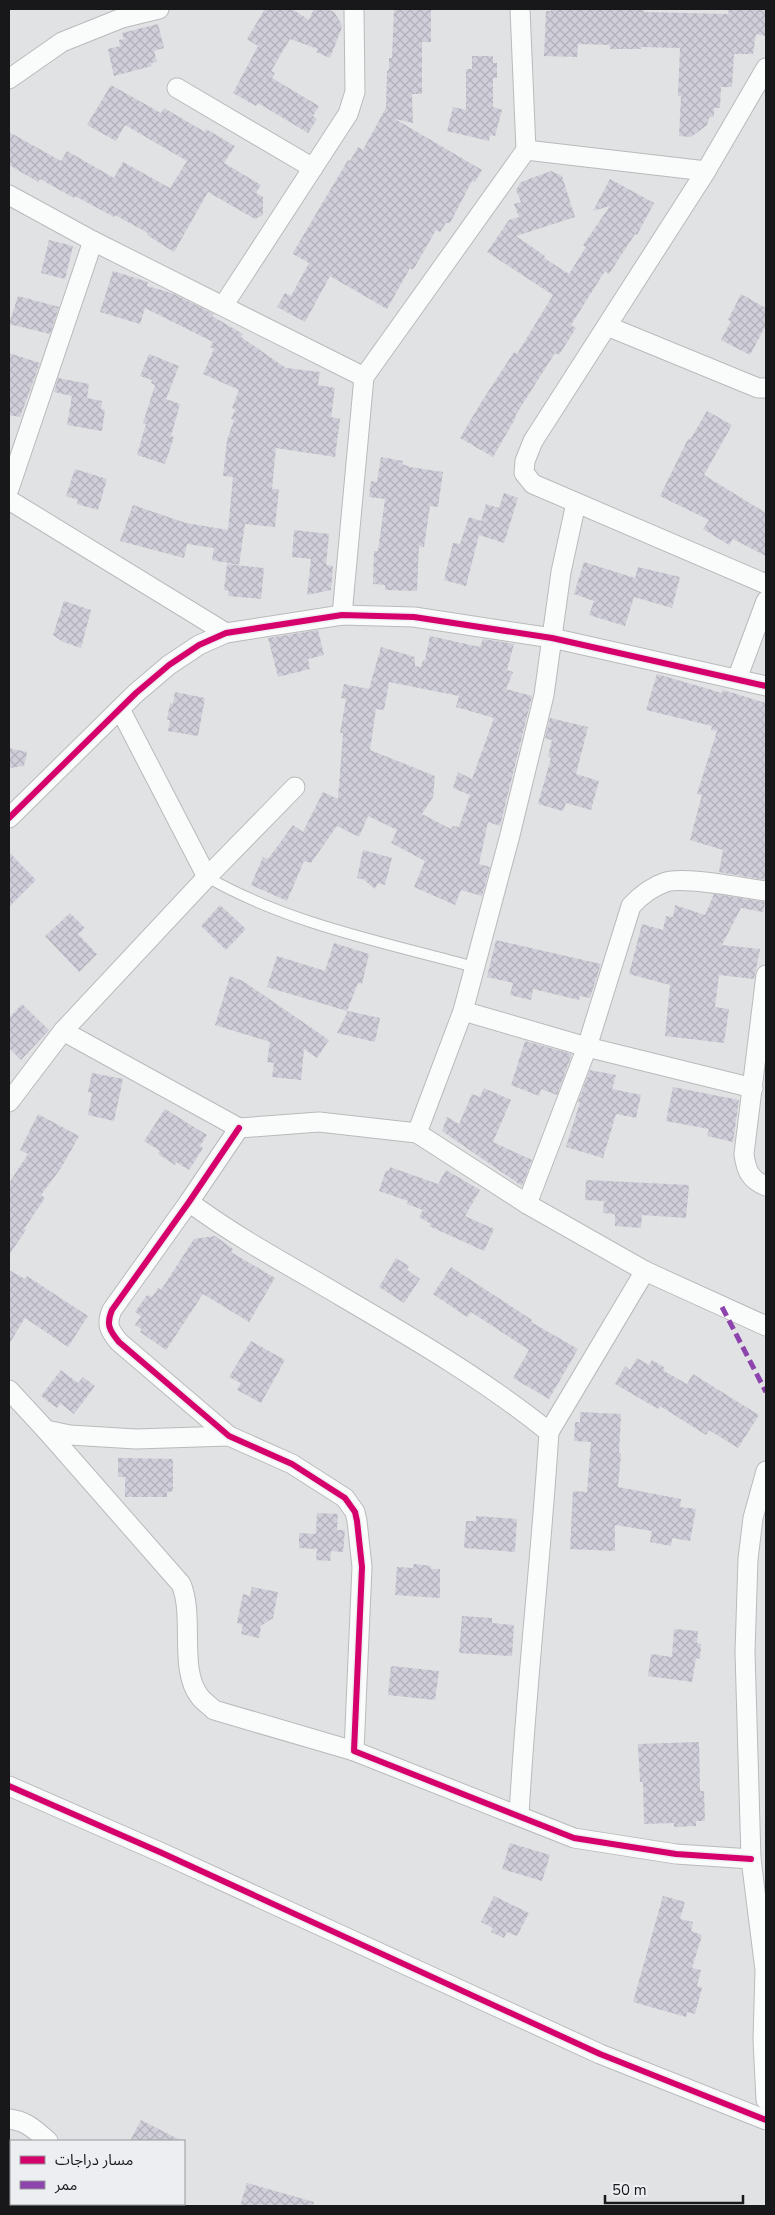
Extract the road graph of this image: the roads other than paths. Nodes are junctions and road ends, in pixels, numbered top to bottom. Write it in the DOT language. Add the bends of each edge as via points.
graph roads {
  1 [pos="159,9"];
  2 [pos="354,9"];
  3 [pos="520,9"];
  4 [pos="766,68"];
  5 [pos="9,79"];
  6 [pos="177,88"];
  7 [pos="526,150"];
  8 [pos="313,168"];
  9 [pos="706,171"];
  10 [pos="9,195"];
  11 [pos="93,241"];
  12 [pos="223,306"];
  13 [pos="606,326"];
  14 [pos="364,377"];
  15 [pos="766,388"];
  16 [pos="9,489"];
  17 [pos="9,500"];
  18 [pos="576,503"];
  19 [pos="766,584"];
  20 [pos="766,601"];
  21 [pos="342,615"];
  22 [pos="226,633"];
  23 [pos="552,638"];
  24 [pos="737,678"];
  25 [pos="766,686"];
  26 [pos="120,709"];
  27 [pos="295,787"];
  28 [pos="9,818"];
  29 [pos="207,877"];
  30 [pos="766,891"];
  31 [pos="474,967"];
  32 [pos="766,975"];
  33 [pos="463,1011"];
  34 [pos="63,1031"];
  35 [pos="587,1048"];
  36 [pos="753,1088"];
  37 [pos="9,1102"];
  38 [pos="239,1128"];
  39 [pos="417,1133"];
  40 [pos="766,1186"];
  41 [pos="189,1202"];
  42 [pos="527,1204"];
  43 [pos="645,1271"];
  44 [pos="766,1326"];
  45 [pos="9,1390"];
  46 [pos="46,1430"];
  47 [pos="549,1432"];
  48 [pos="229,1436"];
  49 [pos="766,1471"];
  50 [pos="354,1751"];
  51 [pos="9,1786"];
  52 [pos="758,1792"];
  53 [pos="519,1814"];
  54 [pos="751,1860"];
  55 [pos="766,1971"];
  56 [pos="766,2100"];
  57 [pos="9,2119"];
  58 [pos="766,2120"];
  59 [pos="47,2140"];
  1 -- 5 [label="street" via="122,18 62,42"];
  2 -- 8 [label="street" via="355,92 352,105"];
  3 -- 7 [label="street"];
  4 -- 9 [label="street"];
  6 -- 8 [label="street"];
  7 -- 9 [label="street"];
  7 -- 14 [label="street"];
  8 -- 12 [label="street"];
  9 -- 13 [label="street"];
  10 -- 11 [label="street"];
  11 -- 12 [label="street"];
  11 -- 16 [label="street"];
  12 -- 14 [label="street"];
  13 -- 15 [label="street" via="758,388"];
  13 -- 18 [label="street" via="533,441 524,466 524,473 533,484"];
  14 -- 21 [label="street"];
  17 -- 22 [label="street"];
  18 -- 19 [label="street"];
  18 -- 23 [label="street" via="561,572"];
  20 -- 24 [label="street"];
  21 -- 22 [label="street"];
  21 -- 23 [label="street" via="414,617"];
  22 -- 26 [label="street" via="170,665"];
  23 -- 24 [label="street"];
  23 -- 31 [label="street" via="544,695"];
  24 -- 25 [label="street"];
  26 -- 28 [label="street"];
  26 -- 29 [label="street"];
  27 -- 29 [label="street"];
  29 -- 31 [label="lane" via="299,919"];
  29 -- 34 [label="street"];
  30 -- 35 [label="street" via="667,881 646,891 631,906"];
  31 -- 33 [label="street"];
  32 -- 36 [label="street"];
  33 -- 35 [label="street"];
  33 -- 39 [label="street"];
  34 -- 37 [label="street"];
  34 -- 38 [label="street"];
  35 -- 36 [label="street"];
  35 -- 42 [label="street"];
  36 -- 40 [label="street" via="744,1154 751,1177"];
  38 -- 39 [label="street" via="319,1122"];
  38 -- 41 [label="street"];
  39 -- 42 [label="street"];
  41 -- 47 [label="street" via="262,1252 447,1359 516,1405"];
  41 -- 48 [label="street" via="112,1310 109,1330"];
  42 -- 43 [label="street"];
  43 -- 44 [label="street"];
  43 -- 47 [label="street"];
  45 -- 46 [label="street"];
  46 -- 48 [label="street" via="70,1435 136,1439"];
  46 -- 50 [label="street" via="181,1584 188,1610 192,1679 199,1696 214,1710"];
  47 -- 53 [label="street"];
  48 -- 50 [label="street" via="292,1464 345,1498 354,1512 362,1567"];
  49 -- 52 [label="street" via="753,1518 748,1559 745,1652"];
  50 -- 53 [label="street"];
  51 -- 58 [label="street" via="600,2054"];
  52 -- 54 [label="street"];
  53 -- 54 [label="street" via="574,1838 676,1854"];
  54 -- 55 [label="street"];
  55 -- 56 [label="street" via="763,2040"];
  57 -- 59 [label="street" via="23,2121"];
}
